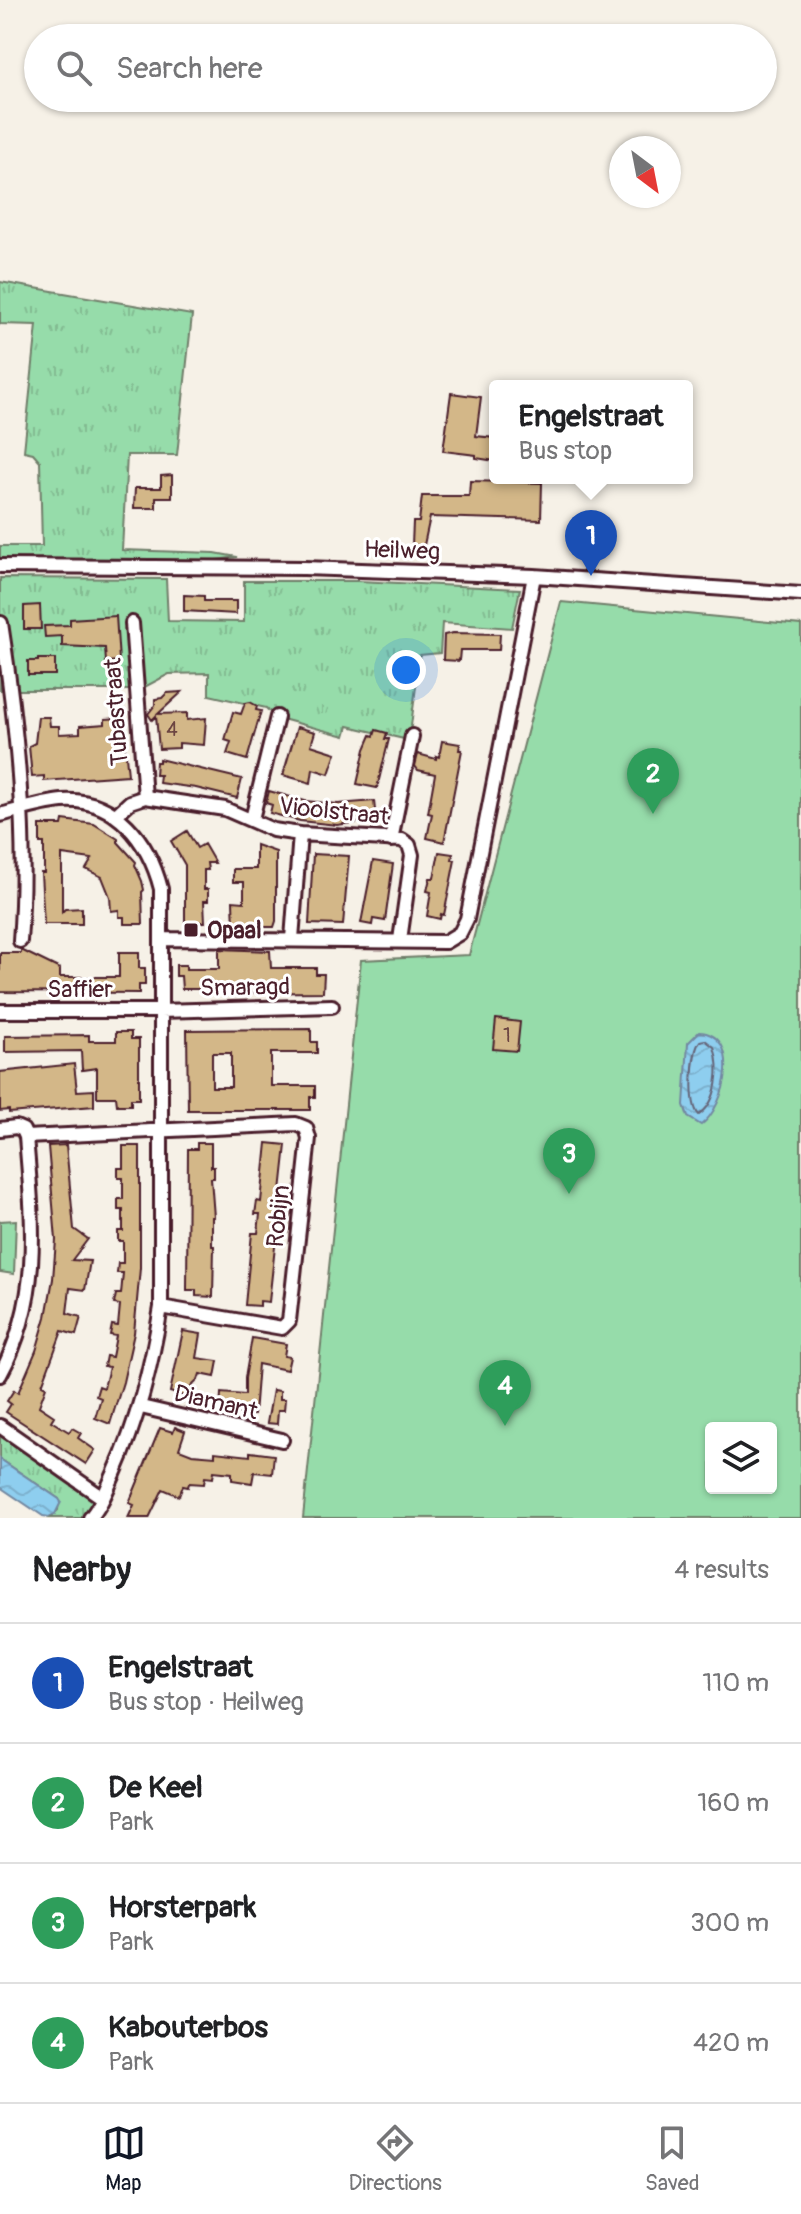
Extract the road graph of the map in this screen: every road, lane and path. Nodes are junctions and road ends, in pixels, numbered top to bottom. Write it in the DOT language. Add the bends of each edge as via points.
graph roads {
  1 [pos="0,566"];
  2 [pos="534,576"];
  3 [pos="801,594"];
  4 [pos="1,623"];
  5 [pos="132,623"];
  6 [pos="277,717"];
  7 [pos="412,736"];
  8 [pos="145,797"];
  9 [pos="21,810"];
  10 [pos="117,814"];
  11 [pos="0,815"];
  12 [pos="252,819"];
  13 [pos="300,834"];
  14 [pos="391,840"];
  15 [pos="292,933"];
  16 [pos="400,935"];
  17 [pos="162,939"];
  18 [pos="20,941"];
  19 [pos="332,1006"];
  20 [pos="0,1011"];
  21 [pos="160,1011"];
  22 [pos="0,1129"];
  23 [pos="162,1130"];
  24 [pos="26,1137"];
  25 [pos="161,1307"];
  26 [pos="0,1375"];
  27 [pos="141,1407"];
  28 [pos="0,1426"];
  29 [pos="282,1440"];
  30 [pos="103,1498"];
  31 [pos="90,1518"];
  1 -- 2 [label="street, Heilweg"];
  2 -- 3 [label="street, Heilweg"];
  2 -- 16 [label="street" via="467,919 460,933 445,942"];
  4 -- 9 [label="street"];
  5 -- 8 [label="street, Tubastraat"];
  6 -- 12 [label="street"];
  7 -- 14 [label="street"];
  8 -- 10 [label="street"];
  8 -- 12 [label="street, Vioolstraat" via="225,809"];
  9 -- 10 [label="street" via="62,801"];
  9 -- 11 [label="street"];
  9 -- 18 [label="street"];
  10 -- 17 [label="street" via="156,868"];
  12 -- 13 [label="street, Vioolstraat" via="273,830"];
  13 -- 14 [label="street, Vioolstraat"];
  13 -- 15 [label="street"];
  14 -- 16 [label="street, Vioolstraat" via="402,840 412,855"];
  15 -- 16 [label="street"];
  15 -- 17 [label="street"];
  17 -- 21 [label="street"];
  19 -- 21 [label="street, Smaragd"];
  20 -- 21 [label="street, Saffier"];
  21 -- 23 [label="street"];
  22 -- 24 [label="street" via="16,1127"];
  23 -- 24 [label="street"];
  23 -- 25 [label="street"];
  23 -- 25 [label="street, Robijn" via="296,1124 306,1128 309,1138 289,1321 282,1328"];
  24 -- 26 [label="street" via="34,1233 29,1291"];
  25 -- 27 [label="street"];
  27 -- 29 [label="street, Diamant"];
  27 -- 30 [label="street"];
  28 -- 30 [label="street"];
  30 -- 31 [label="street"];
}
